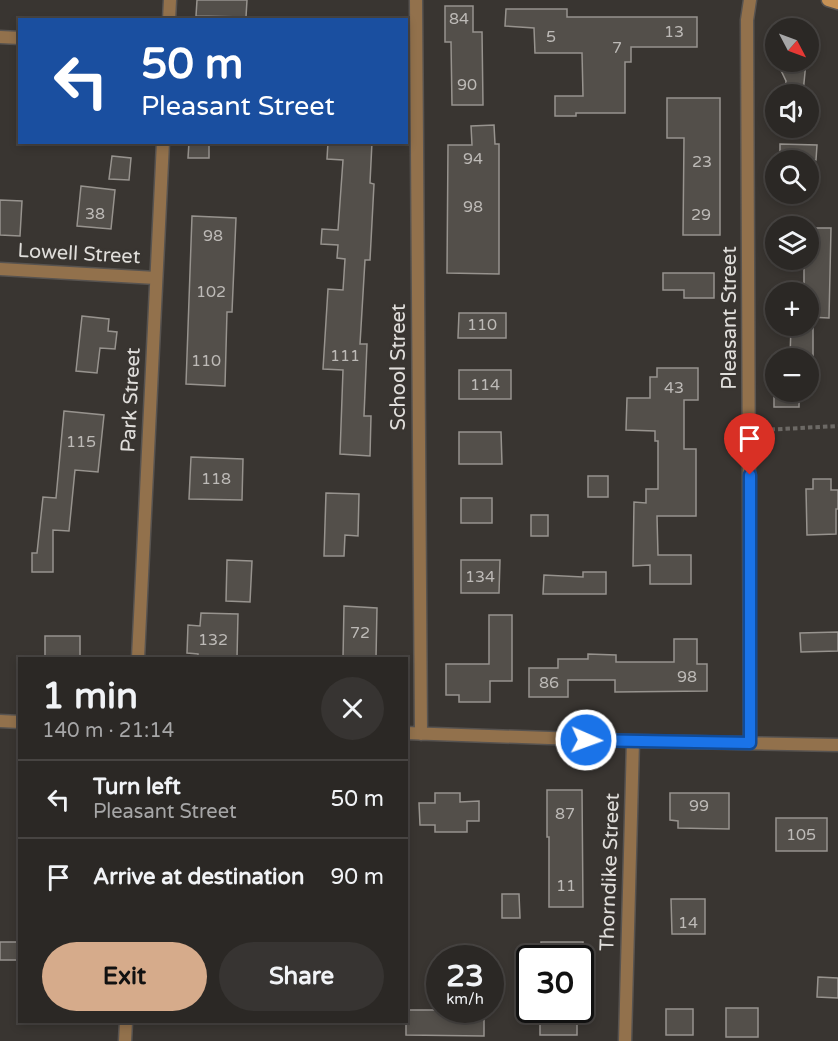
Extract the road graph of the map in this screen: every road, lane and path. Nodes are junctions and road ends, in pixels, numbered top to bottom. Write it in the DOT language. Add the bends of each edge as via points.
graph roads {
  1 [pos="170,0"];
  2 [pos="416,0"];
  3 [pos="750,0"];
  4 [pos="828,0"];
  5 [pos="838,3"];
  6 [pos="169,18"];
  7 [pos="0,37"];
  8 [pos="18,38"];
  9 [pos="163,144"];
  10 [pos="0,269"];
  11 [pos="156,278"];
  12 [pos="838,426"];
  13 [pos="750,430"];
  14 [pos="138,657"];
  15 [pos="0,721"];
  16 [pos="18,722"];
  17 [pos="408,733"];
  18 [pos="421,734"];
  19 [pos="633,741"];
  20 [pos="750,743"];
  21 [pos="838,745"];
  22 [pos="126,1023"];
  23 [pos="125,1041"];
  24 [pos="625,1041"];
  1 -- 6 [label="street"];
  2 -- 18 [label="street, School Street"];
  3 -- 13 [label="street, Pleasant Street"];
  4 -- 5 [label="main road"];
  7 -- 8 [label="street"];
  9 -- 11 [label="street, Park Street"];
  10 -- 11 [label="street, Lowell Street"];
  11 -- 14 [label="street, Park Street"];
  12 -- 13 [label="path"];
  13 -- 20 [label="street, Pleasant Street"];
  15 -- 16 [label="street"];
  17 -- 18 [label="street"];
  18 -- 19 [label="street"];
  19 -- 20 [label="street"];
  19 -- 24 [label="street, Thorndike Street"];
  20 -- 21 [label="street"];
  22 -- 23 [label="street"];
}
